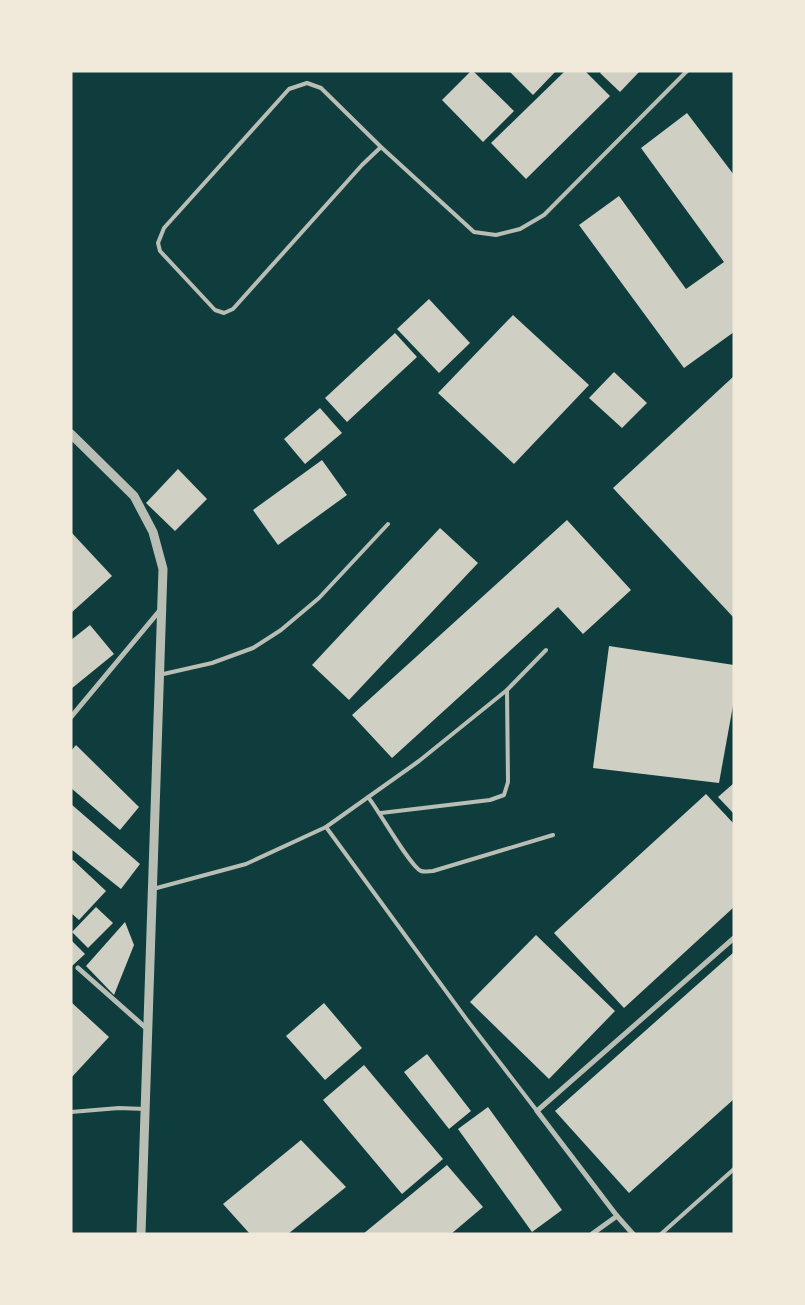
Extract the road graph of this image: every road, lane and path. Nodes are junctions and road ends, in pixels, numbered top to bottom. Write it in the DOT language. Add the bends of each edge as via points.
graph roads {
  1 [pos="687,71"];
  2 [pos="381,147"];
  3 [pos="71,434"];
  4 [pos="388,524"];
  5 [pos="162,608"];
  6 [pos="546,650"];
  7 [pos="159,675"];
  8 [pos="507,690"];
  9 [pos="71,716"];
  10 [pos="368,797"];
  11 [pos="381,813"];
  12 [pos="326,826"];
  13 [pos="553,835"];
  14 [pos="152,889"];
  15 [pos="734,938"];
  16 [pos="78,968"];
  17 [pos="147,1030"];
  18 [pos="145,1109"];
  19 [pos="538,1111"];
  20 [pos="71,1112"];
  21 [pos="734,1170"];
  22 [pos="617,1216"];
  23 [pos="141,1234"];
  24 [pos="592,1234"];
  25 [pos="633,1234"];
  26 [pos="661,1234"];
  1 -- 2 [label="lane" via="544,216 520,229 496,235 474,232"];
  2 -- 2 [label="lane" via="233,309 224,313 216,310 160,251 158,242 164,228 289,89 307,84 321,88"];
  3 -- 5 [label="street" via="134,496 154,532 163,568"];
  4 -- 7 [label="lane" via="319,598 281,630 253,648 212,663"];
  5 -- 7 [label="street"];
  5 -- 9 [label="street"];
  6 -- 8 [label="lane"];
  7 -- 14 [label="street"];
  8 -- 10 [label="lane" via="419,761"];
  8 -- 11 [label="lane" via="508,782 504,795 490,800"];
  10 -- 11 [label="lane"];
  10 -- 12 [label="lane"];
  11 -- 13 [label="lane" via="412,864 421,871 433,871"];
  12 -- 14 [label="lane" via="246,864"];
  12 -- 19 [label="lane" via="467,1020"];
  14 -- 17 [label="street"];
  15 -- 19 [label="street"];
  16 -- 17 [label="street"];
  17 -- 18 [label="street"];
  18 -- 20 [label="lane"];
  18 -- 23 [label="street"];
  19 -- 22 [label="street"];
  21 -- 26 [label="lane"];
  22 -- 24 [label="street"];
  22 -- 25 [label="street"];
}
